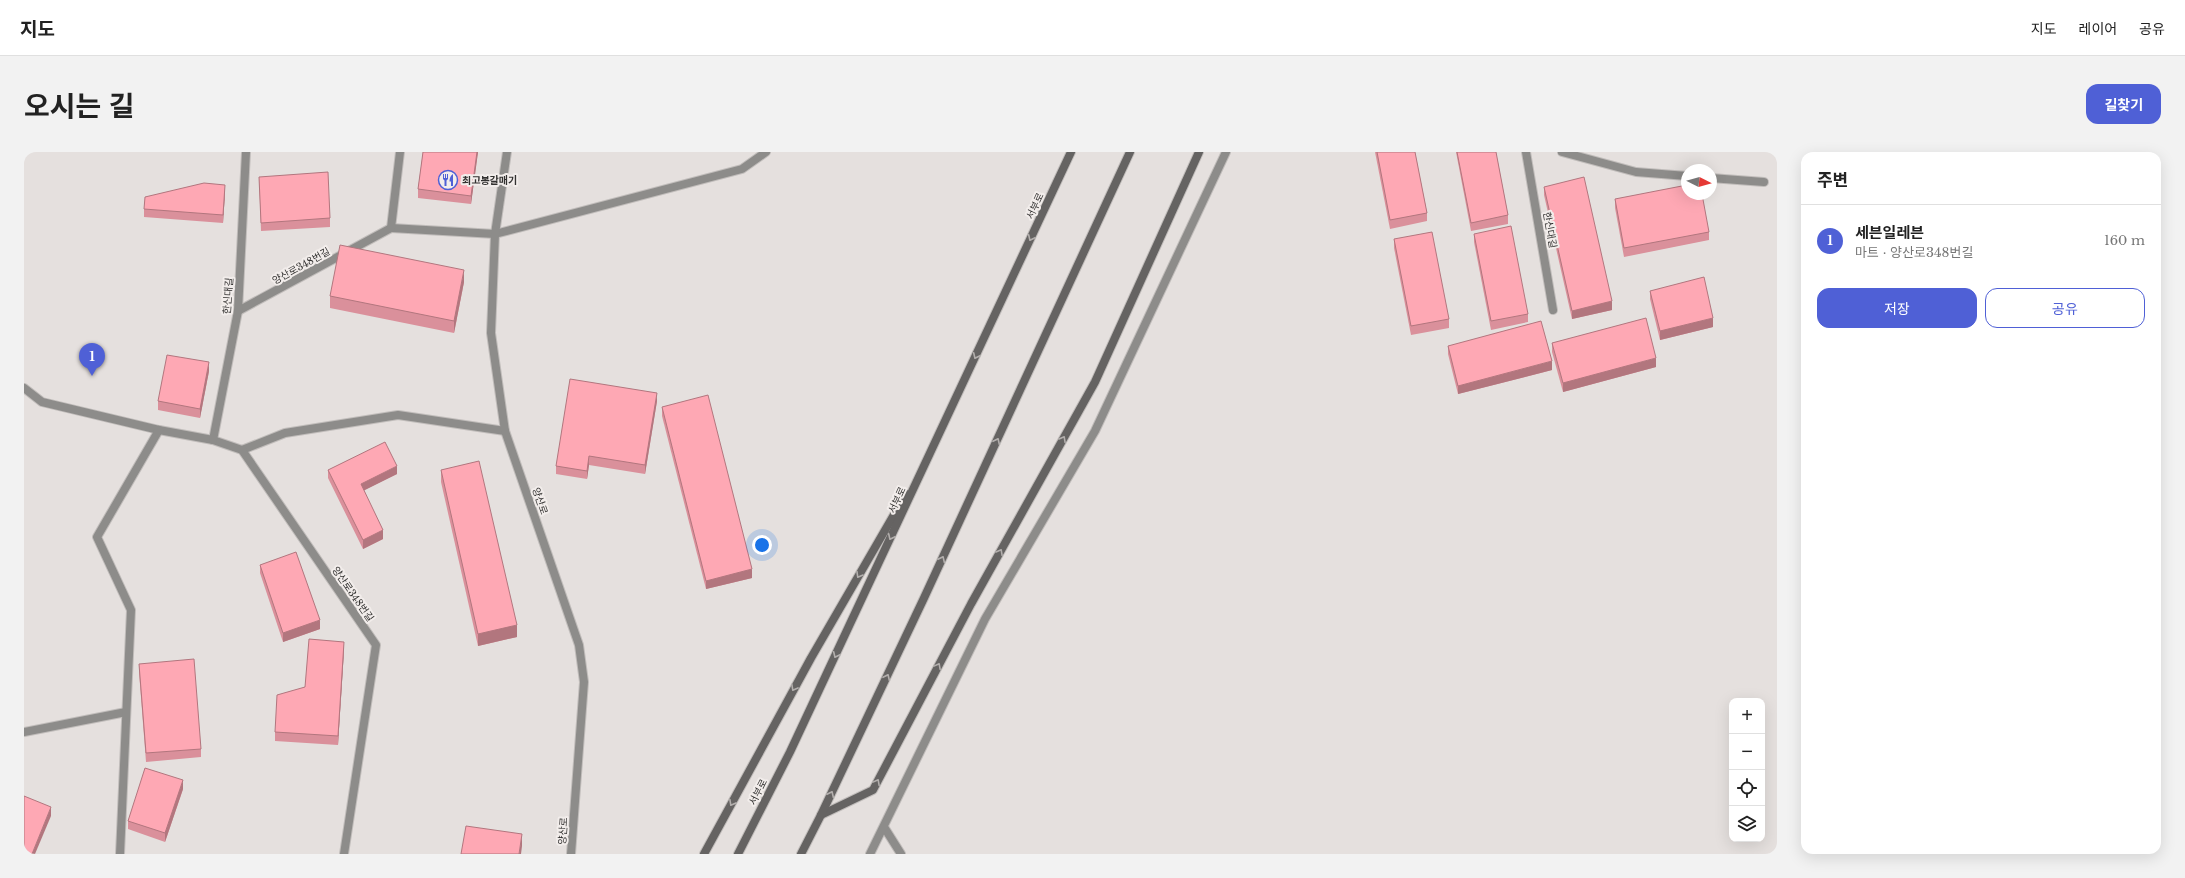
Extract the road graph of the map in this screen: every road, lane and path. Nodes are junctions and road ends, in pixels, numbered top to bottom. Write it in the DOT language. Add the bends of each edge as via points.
graph roads {
  1 [pos="246,152"];
  2 [pos="400,152"];
  3 [pos="507,152"];
  4 [pos="766,152"];
  5 [pos="1071,152"];
  6 [pos="1130,152"];
  7 [pos="1199,152"];
  8 [pos="1226,152"];
  9 [pos="1526,152"];
  10 [pos="1562,152"];
  11 [pos="1681,176"];
  12 [pos="1717,178"];
  13 [pos="1764,182"];
  14 [pos="391,228"];
  15 [pos="495,234"];
  16 [pos="1553,310"];
  17 [pos="238,311"];
  18 [pos="24,388"];
  19 [pos="159,430"];
  20 [pos="505,431"];
  21 [pos="213,440"];
  22 [pos="934,445"];
  23 [pos="242,450"];
  24 [pos="126,712"];
  25 [pos="24,732"];
  26 [pos="821,815"];
  27 [pos="884,827"];
  28 [pos="120,854"];
  29 [pos="344,854"];
  30 [pos="571,854"];
  31 [pos="704,854"];
  32 [pos="738,854"];
  33 [pos="801,854"];
  34 [pos="870,854"];
  35 [pos="901,854"];
  1 -- 17 [label="street, 한신대길"];
  2 -- 14 [label="street"];
  3 -- 15 [label="street, 양산로"];
  4 -- 15 [label="street" via="742,169"];
  5 -- 22 [label="main road, 서부로, one-way"];
  26 -- 6 [label="main road, one-way"];
  26 -- 7 [label="main road, one-way" via="873,790 971,604 1095,382"];
  8 -- 27 [label="street" via="1095,431 985,619"];
  9 -- 16 [label="street, 한신대길"];
  10 -- 11 [label="street" via="1636,172"];
  12 -- 13 [label="street"];
  14 -- 15 [label="street"];
  14 -- 17 [label="street, 양산로348번길"];
  15 -- 20 [label="street, 양산로" via="491,333"];
  17 -- 21 [label="street, 한신대길"];
  18 -- 19 [label="street" via="42,402"];
  19 -- 21 [label="street"];
  19 -- 24 [label="street" via="97,537 130,610"];
  20 -- 23 [label="street" via="398,415 285,433"];
  20 -- 30 [label="street, 양산로" via="579,645 584,682"];
  21 -- 23 [label="street"];
  22 -- 31 [label="main road, one-way" via="811,658"];
  22 -- 32 [label="main road, 서부로, one-way" via="790,752"];
  23 -- 29 [label="street, 양산로348번길" via="376,645"];
  24 -- 25 [label="street"];
  24 -- 28 [label="street"];
  26 -- 33 [label="main road"];
  27 -- 34 [label="street"];
  27 -- 35 [label="street"];
}
